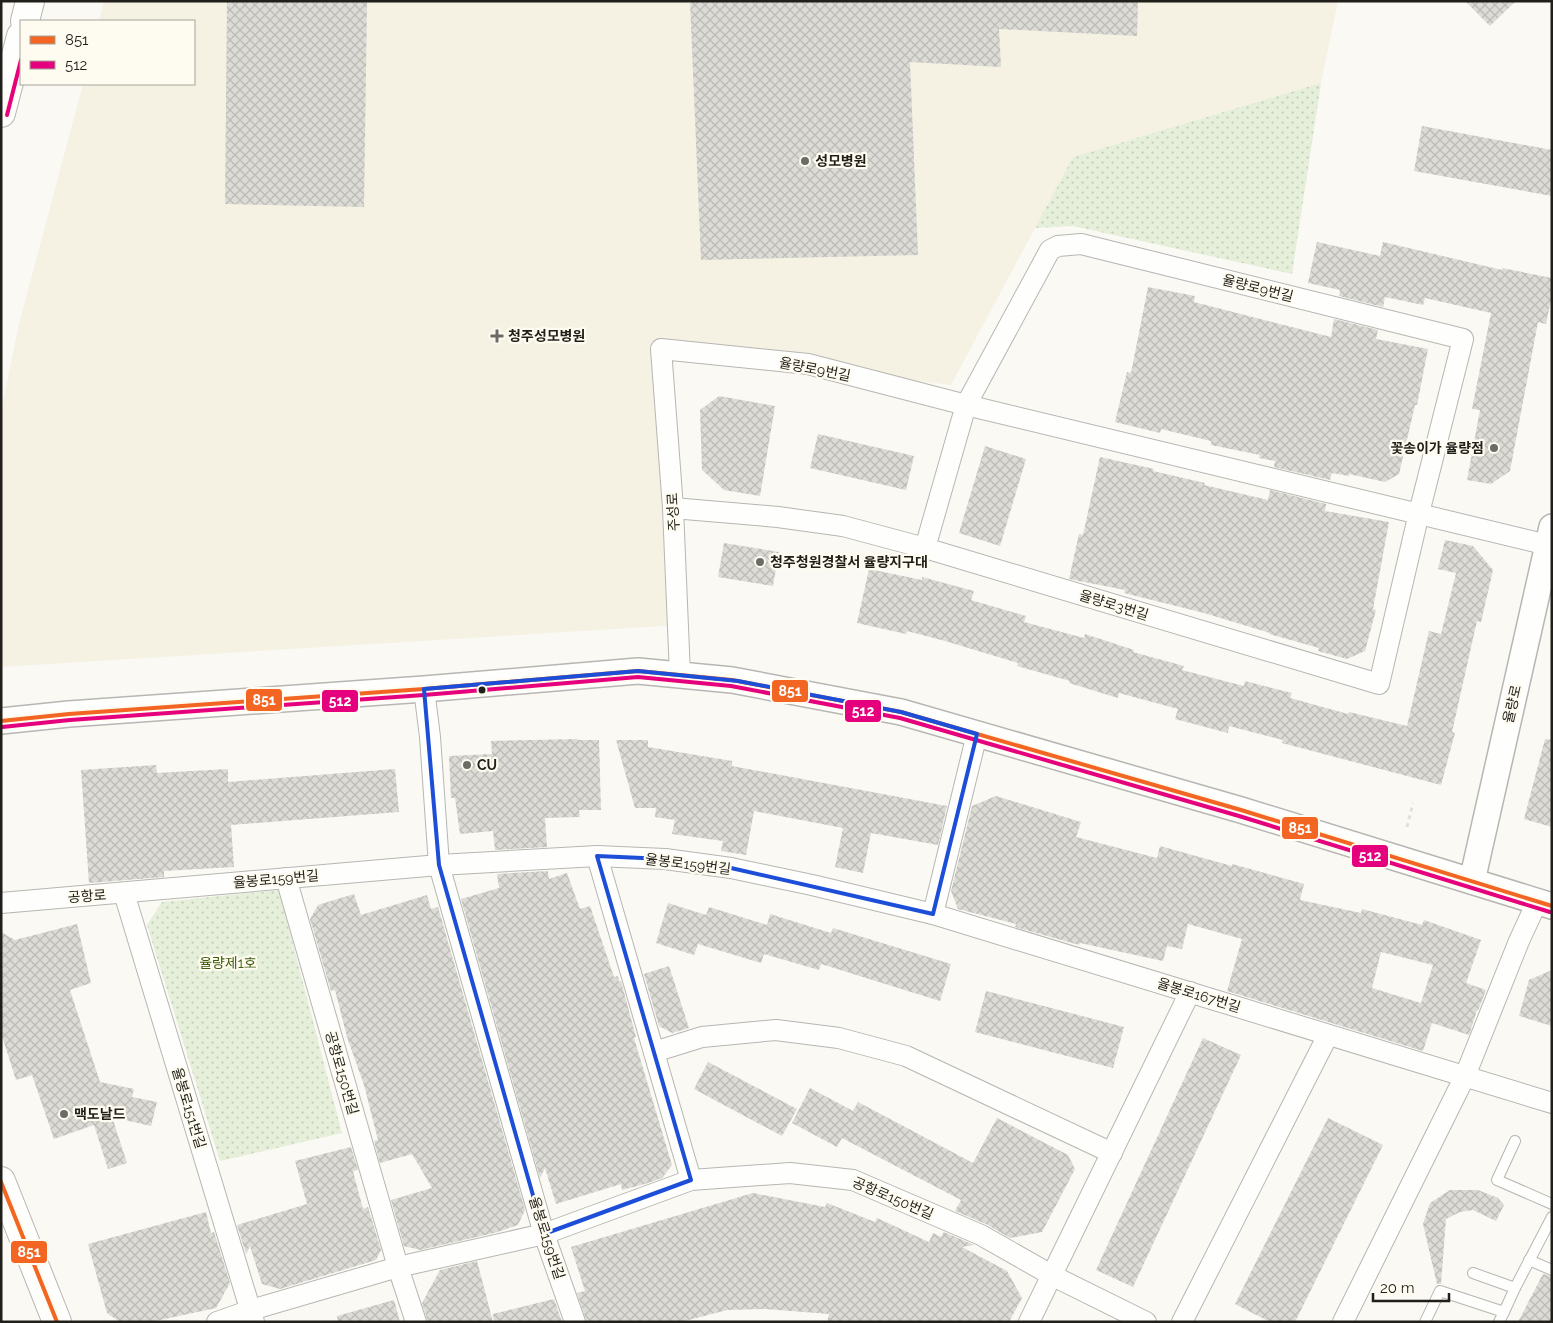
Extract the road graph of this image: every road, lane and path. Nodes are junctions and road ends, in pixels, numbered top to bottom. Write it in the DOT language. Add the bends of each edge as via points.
graph roads {
  1 [pos="30,1"];
  2 [pos="25,20"];
  3 [pos="20,40"];
  4 [pos="1,112"];
  5 [pos="661,349"];
  6 [pos="966,405"];
  7 [pos="673,508"];
  8 [pos="1419,513"];
  9 [pos="1550,539"];
  10 [pos="925,548"];
  11 [pos="680,676"];
  12 [pos="424,689"];
  13 [pos="1,721"];
  14 [pos="977,734"];
  15 [pos="1413,803"];
  16 [pos="1407,827"];
  17 [pos="597,856"];
  18 [pos="439,865"];
  19 [pos="286,878"];
  20 [pos="1472,881"];
  21 [pos="173,889"];
  22 [pos="124,893"];
  23 [pos="1,903"];
  24 [pos="1545,904"];
  25 [pos="933,914"];
  26 [pos="1190,992"];
  27 [pos="1328,1034"];
  28 [pos="654,1052"];
  29 [pos="1465,1076"];
  30 [pos="1552,1103"];
  31 [pos="1515,1142"];
  32 [pos="1112,1153"];
  33 [pos="1,1180"];
  34 [pos="690,1180"];
  35 [pos="1552,1204"];
  36 [pos="1552,1217"];
  37 [pos="544,1234"];
  38 [pos="1529,1260"];
  39 [pos="398,1268"];
  40 [pos="1552,1270"];
  41 [pos="1473,1272"];
  42 [pos="1053,1276"];
  43 [pos="1515,1288"];
  44 [pos="252,1316"];
  45 [pos="1501,1317"];
  46 [pos="57,1322"];
  47 [pos="217,1322"];
  48 [pos="416,1322"];
  49 [pos="574,1322"];
  50 [pos="1029,1322"];
  51 [pos="1146,1322"];
  52 [pos="1182,1322"];
  53 [pos="1343,1322"];
  54 [pos="1425,1322"];
  1 -- 2 [label="main road"];
  3 -- 4 [label="main road"];
  5 -- 6 [label="street, 율량로9번길" via="808,364"];
  5 -- 7 [label="street, 주성로"];
  6 -- 8 [label="street, 율량로9번길"];
  6 -- 8 [label="street, 율량로9번길" via="1050,250 1081,244 1463,339"];
  6 -- 10 [label="street"];
  7 -- 10 [label="street, 율량로3번길" via="843,526"];
  7 -- 11 [label="street, 주성로"];
  8 -- 9 [label="street, 율량로9번길"];
  8 -- 10 [label="street, 율량로3번길" via="1379,684"];
  9 -- 20 [label="street, 율량로"];
  11 -- 12 [label="street" via="638,671"];
  11 -- 14 [label="street" via="738,681 901,712"];
  12 -- 13 [label="street"];
  12 -- 18 [label="street, 율봉로159번길"];
  14 -- 20 [label="street" via="1242,810"];
  14 -- 25 [label="street"];
  15 -- 16 [label="path"];
  17 -- 18 [label="street, 율봉로159번길"];
  17 -- 25 [label="street, 율봉로159번길" via="665,858 732,868"];
  17 -- 28 [label="street"];
  18 -- 19 [label="street, 율봉로159번길"];
  18 -- 37 [label="street, 율봉로159번길"];
  19 -- 21 [label="street, 율봉로159번길"];
  19 -- 39 [label="street, 공항로150번길"];
  20 -- 24 [label="street"];
  21 -- 22 [label="street, 공항로"];
  22 -- 23 [label="street, 공항로"];
  22 -- 44 [label="street, 율봉로151번길"];
  24 -- 29 [label="street" via="1519,941"];
  25 -- 26 [label="street, 율봉로167번길"];
  26 -- 27 [label="street, 율봉로167번길"];
  26 -- 32 [label="street"];
  27 -- 29 [label="street, 율봉로167번길"];
  27 -- 52 [label="street"];
  28 -- 32 [label="street" via="702,1037 776,1030 839,1038 906,1056"];
  28 -- 34 [label="street"];
  29 -- 30 [label="street, 율봉로167번길"];
  29 -- 53 [label="street"];
  31 -- 35 [label="lane" via="1498,1180"];
  32 -- 42 [label="street"];
  33 -- 46 [label="main road"];
  34 -- 37 [label="street, 공항로150번길"];
  34 -- 42 [label="street, 공항로150번길" via="790,1173 853,1180 980,1235"];
  36 -- 38 [label="lane"];
  37 -- 39 [label="street, 공항로150번길"];
  37 -- 49 [label="street, 율봉로159번길"];
  38 -- 40 [label="lane"];
  38 -- 43 [label="lane"];
  39 -- 44 [label="street, 공항로150번길"];
  39 -- 48 [label="street, 공항로150번길"];
  41 -- 43 [label="lane"];
  42 -- 50 [label="street"];
  42 -- 51 [label="street, 공항로150번길"];
  43 -- 45 [label="lane"];
  44 -- 47 [label="street, 공항로150번길"];
  45 -- 54 [label="lane" via="1440,1291"];
}
